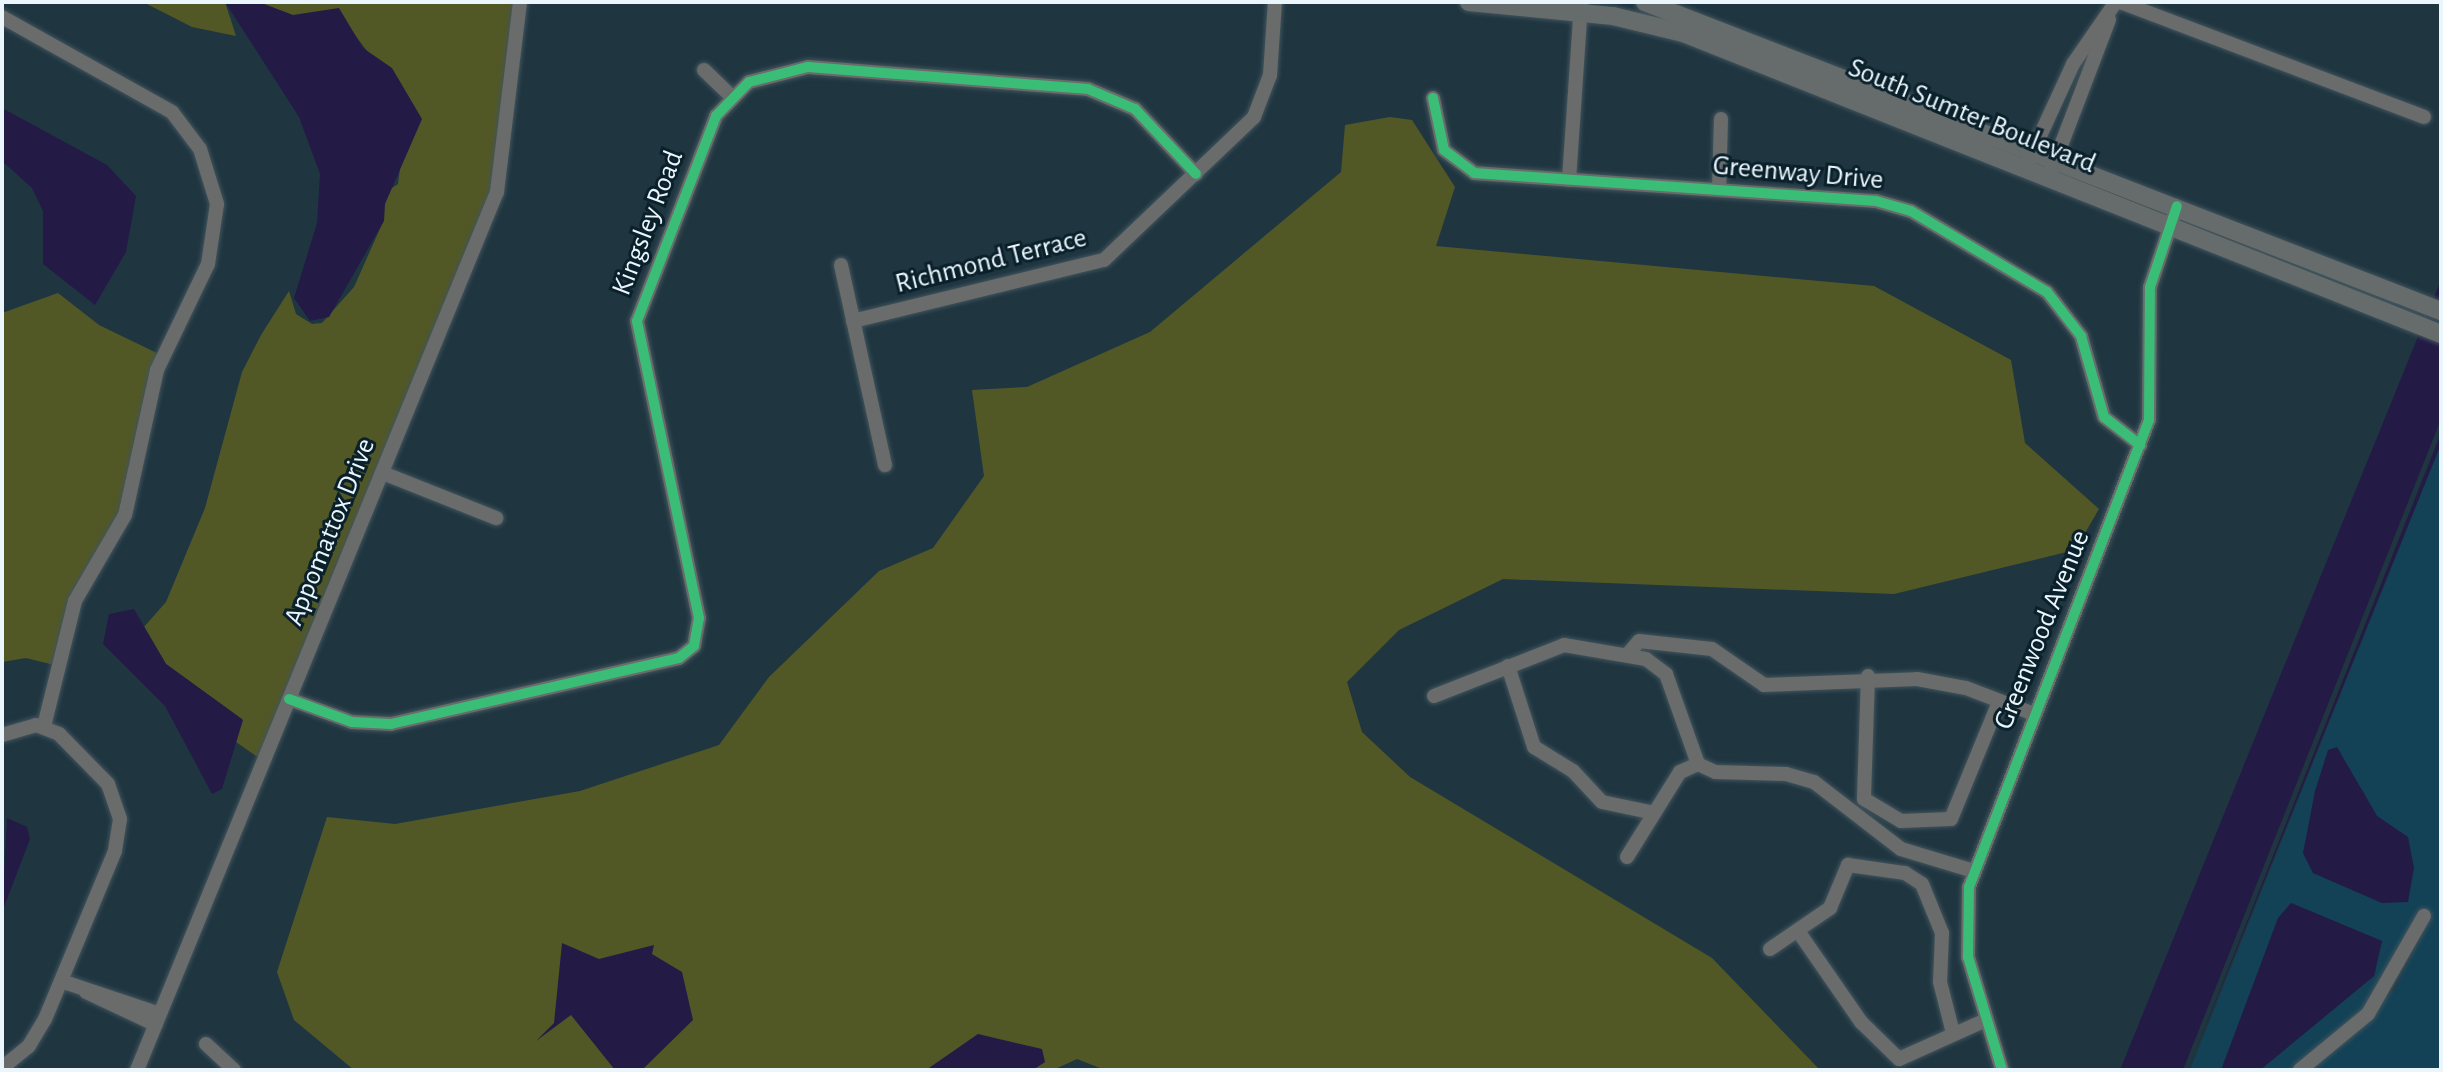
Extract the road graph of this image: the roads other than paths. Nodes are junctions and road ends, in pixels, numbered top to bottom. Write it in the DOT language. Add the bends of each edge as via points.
graph roads {
  1 [pos="520,2"];
  2 [pos="1275,2"];
  3 [pos="1469,2"];
  4 [pos="1645,2"];
  5 [pos="2118,2"];
  6 [pos="1581,7"];
  7 [pos="2,17"];
  8 [pos="704,70"];
  9 [pos="731,96"];
  10 [pos="1433,98"];
  11 [pos="2424,117"];
  12 [pos="1721,119"];
  13 [pos="2033,149"];
  14 [pos="2056,158"];
  15 [pos="2025,167"];
  16 [pos="1196,174"];
  17 [pos="2048,177"];
  18 [pos="1569,180"];
  19 [pos="1719,190"];
  20 [pos="2177,206"];
  21 [pos="2169,225"];
  22 [pos="841,265"];
  23 [pos="2441,311"];
  24 [pos="853,321"];
  25 [pos="2441,334"];
  26 [pos="2140,445"];
  27 [pos="885,465"];
  28 [pos="383,473"];
  29 [pos="496,518"];
  30 [pos="1627,655"];
  31 [pos="1508,666"];
  32 [pos="1868,676"];
  33 [pos="1434,696"];
  34 [pos="289,699"];
  35 [pos="1999,702"];
  36 [pos="2034,714"];
  37 [pos="44,726"];
  38 [pos="2,735"];
  39 [pos="1698,764"];
  40 [pos="1654,813"];
  41 [pos="1891,816"];
  42 [pos="1882,836"];
  43 [pos="1901,849"];
  44 [pos="1627,857"];
  45 [pos="1892,869"];
  46 [pos="1974,871"];
  47 [pos="2424,916"];
  48 [pos="1798,931"];
  49 [pos="1770,949"];
  50 [pos="61,981"];
  51 [pos="158,1019"];
  52 [pos="1986,1020"];
  53 [pos="1952,1029"];
  54 [pos="206,1044"];
  55 [pos="2,1068"];
  56 [pos="137,1070"];
  57 [pos="234,1070"];
  58 [pos="2002,1070"];
  59 [pos="2300,1070"];
  1 -- 28 [label="street, Appomattox Drive" via="504,172"];
  2 -- 16 [label="street, Richmond Terrace" via="1263,101"];
  3 -- 6 [label="main road, South Sumter Boulevard"];
  4 -- 13 [label="main road, South Sumter Boulevard"];
  5 -- 11 [label="street"];
  5 -- 13 [label="street" via="2073,64"];
  5 -- 14 [label="street"];
  6 -- 15 [label="main road, South Sumter Boulevard" via="1706,41"];
  6 -- 18 [label="street"];
  7 -- 37 [label="street" via="172,112 200,149 217,204 208,264 157,370 125,515 75,601"];
  8 -- 9 [label="street"];
  9 -- 16 [label="street, Kingsley Road" via="767,73 797,67 1088,89 1135,109"];
  9 -- 34 [label="street, Kingsley Road" via="711,126 637,321 699,618 694,646 679,658 391,724 352,722"];
  10 -- 18 [label="street, Greenway Drive" via="1440,143 1464,169"];
  12 -- 19 [label="street"];
  13 -- 14 [label="main road, South Sumter Boulevard"];
  13 -- 15 [label="street"];
  14 -- 17 [label="street"];
  14 -- 20 [label="main road, South Sumter Boulevard"];
  15 -- 17 [label="main road, South Sumter Boulevard"];
  16 -- 24 [label="street, Richmond Terrace" via="1093,266"];
  17 -- 21 [label="main road, South Sumter Boulevard"];
  18 -- 19 [label="street, Greenway Drive"];
  19 -- 26 [label="street, Greenway Drive" via="1892,204 2019,270 2069,317 2090,357 2104,417"];
  20 -- 21 [label="street, Greenwood Avenue"];
  20 -- 23 [label="main road, South Sumter Boulevard"];
  21 -- 25 [label="main road, South Sumter Boulevard"];
  21 -- 26 [label="street, Greenwood Avenue" via="2150,287 2155,386"];
  22 -- 24 [label="street"];
  24 -- 27 [label="street"];
  26 -- 36 [label="street, Greenwood Avenue"];
  28 -- 29 [label="street"];
  28 -- 34 [label="street, Appomattox Drive"];
  30 -- 31 [label="street" via="1587,645"];
  30 -- 32 [label="street" via="1639,641 1712,649 1764,685"];
  30 -- 39 [label="street" via="1666,674"];
  31 -- 33 [label="street"];
  31 -- 40 [label="street" via="1534,747 1573,771 1602,802"];
  32 -- 35 [label="street" via="1966,688"];
  32 -- 41 [label="street" via="1864,799"];
  34 -- 51 [label="street, Appomattox Drive"];
  35 -- 36 [label="street"];
  35 -- 41 [label="street" via="1951,819 1935,825"];
  36 -- 46 [label="street, Greenwood Avenue"];
  37 -- 38 [label="street"];
  37 -- 50 [label="street" via="104,778 120,819 115,851"];
  39 -- 40 [label="street" via="1680,772"];
  39 -- 42 [label="street" via="1814,782"];
  40 -- 44 [label="street"];
  41 -- 42 [label="street"];
  42 -- 43 [label="street"];
  43 -- 45 [label="street"];
  43 -- 46 [label="street"];
  45 -- 48 [label="street" via="1848,865 1830,908"];
  45 -- 53 [label="street" via="1922,884 1942,933 1940,982"];
  46 -- 52 [label="street, Greenwood Avenue" via="1966,942"];
  47 -- 59 [label="street" via="2368,1014"];
  48 -- 49 [label="street"];
  48 -- 53 [label="street" via="1892,1056 1911,1057"];
  50 -- 51 [label="street"];
  50 -- 55 [label="street" via="38,1033"];
  51 -- 56 [label="street, Appomattox Drive"];
  52 -- 53 [label="street"];
  52 -- 58 [label="street, Greenwood Avenue"];
  54 -- 57 [label="street"];
}
